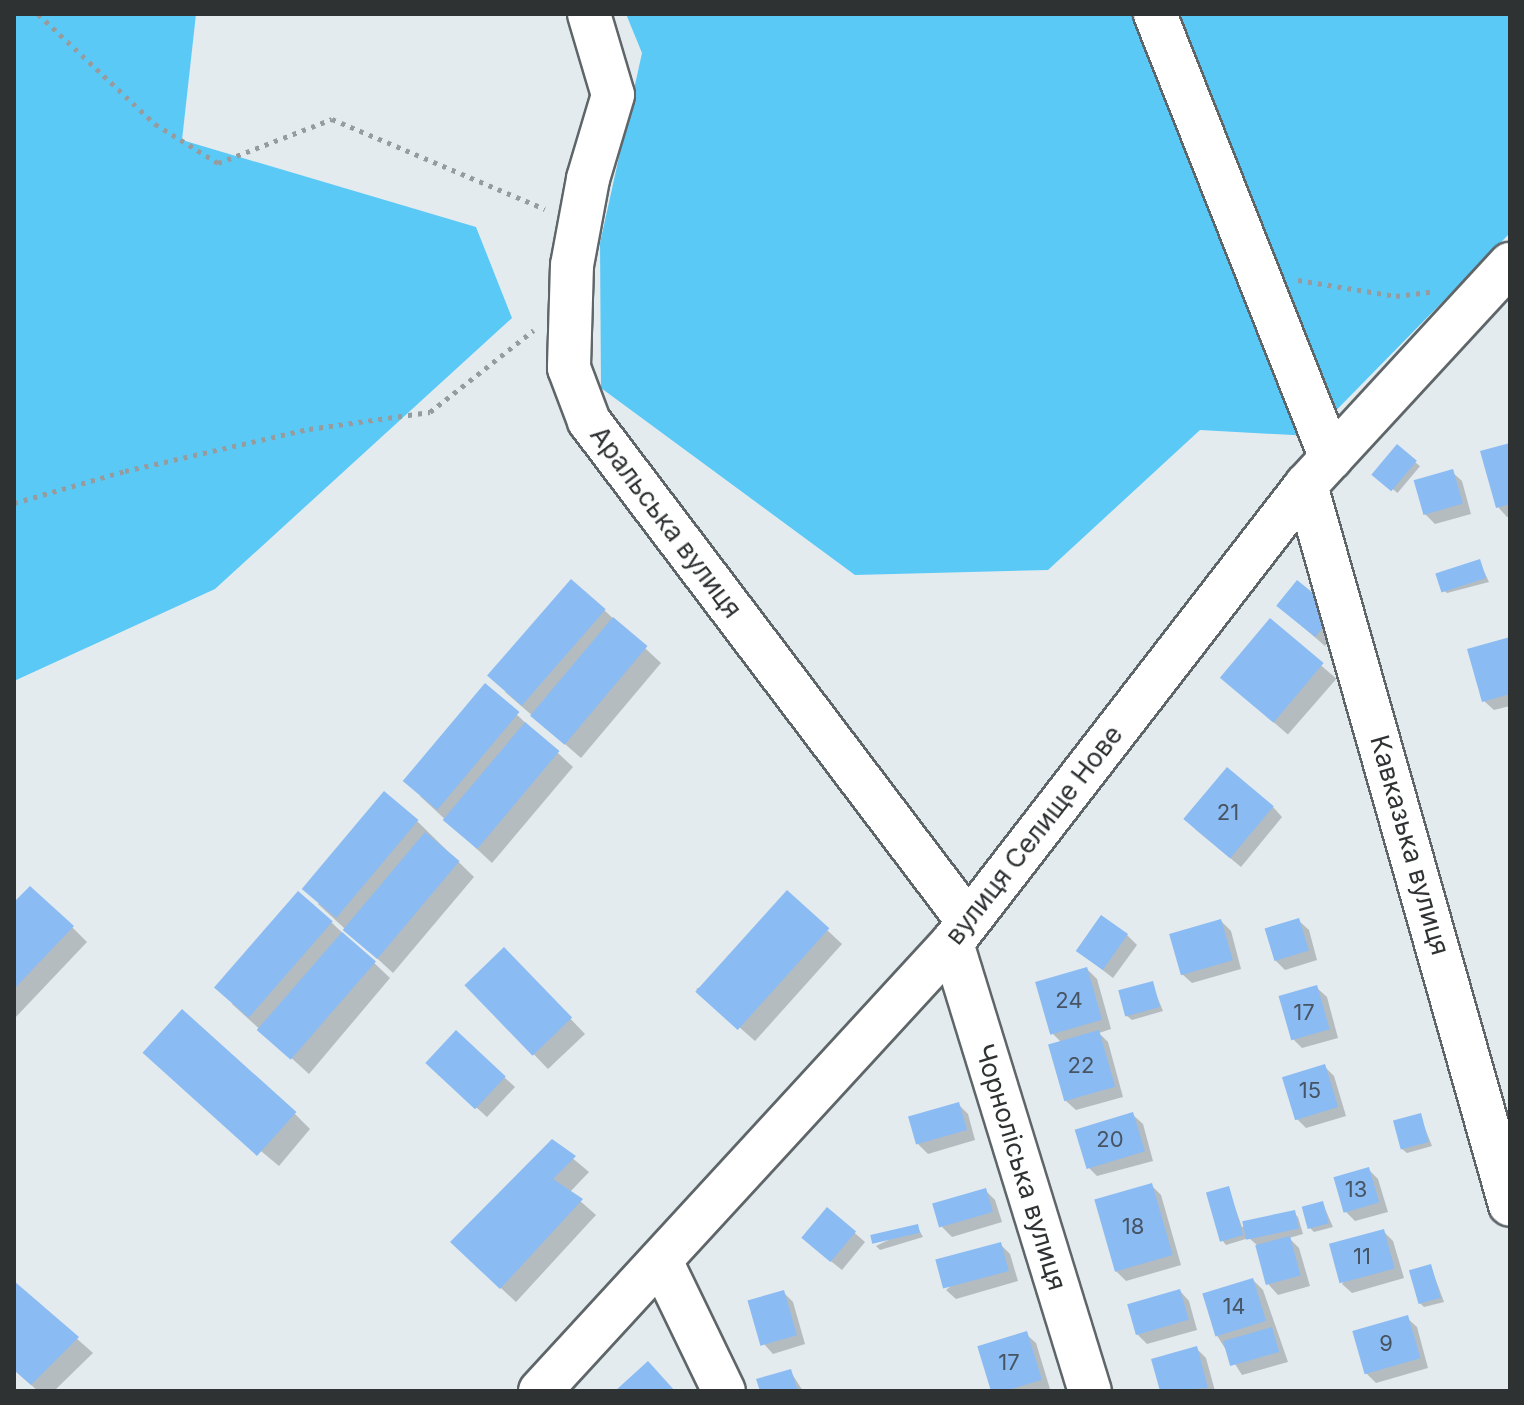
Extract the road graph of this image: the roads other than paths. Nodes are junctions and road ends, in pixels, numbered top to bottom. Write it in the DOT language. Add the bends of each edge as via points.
graph roads {
  1 [pos="589,14"];
  2 [pos="1155,14"];
  3 [pos="1501,274"];
  4 [pos="1318,471"];
  5 [pos="959,931"];
  6 [pos="1510,1205"];
  7 [pos="662,1263"];
  8 [pos="540,1391"];
  9 [pos="724,1391"];
  10 [pos="1090,1391"];
  1 -- 5 [label="street, Аральська вулиця" via="613,95 579,224 571,292 569,368 589,421"];
  2 -- 4 [label="street, Кавказька вулиця" via="1258,273"];
  3 -- 4 [label="street, вулиця Селище Нове"];
  4 -- 5 [label="street, вулиця Селище Нове"];
  4 -- 6 [label="street, Кавказька вулиця"];
  5 -- 7 [label="street, вулиця Селище Нове"];
  5 -- 10 [label="street, Чорноліська вулиця"];
  7 -- 8 [label="street, вулиця Селище Нове"];
  7 -- 9 [label="street"];
}
